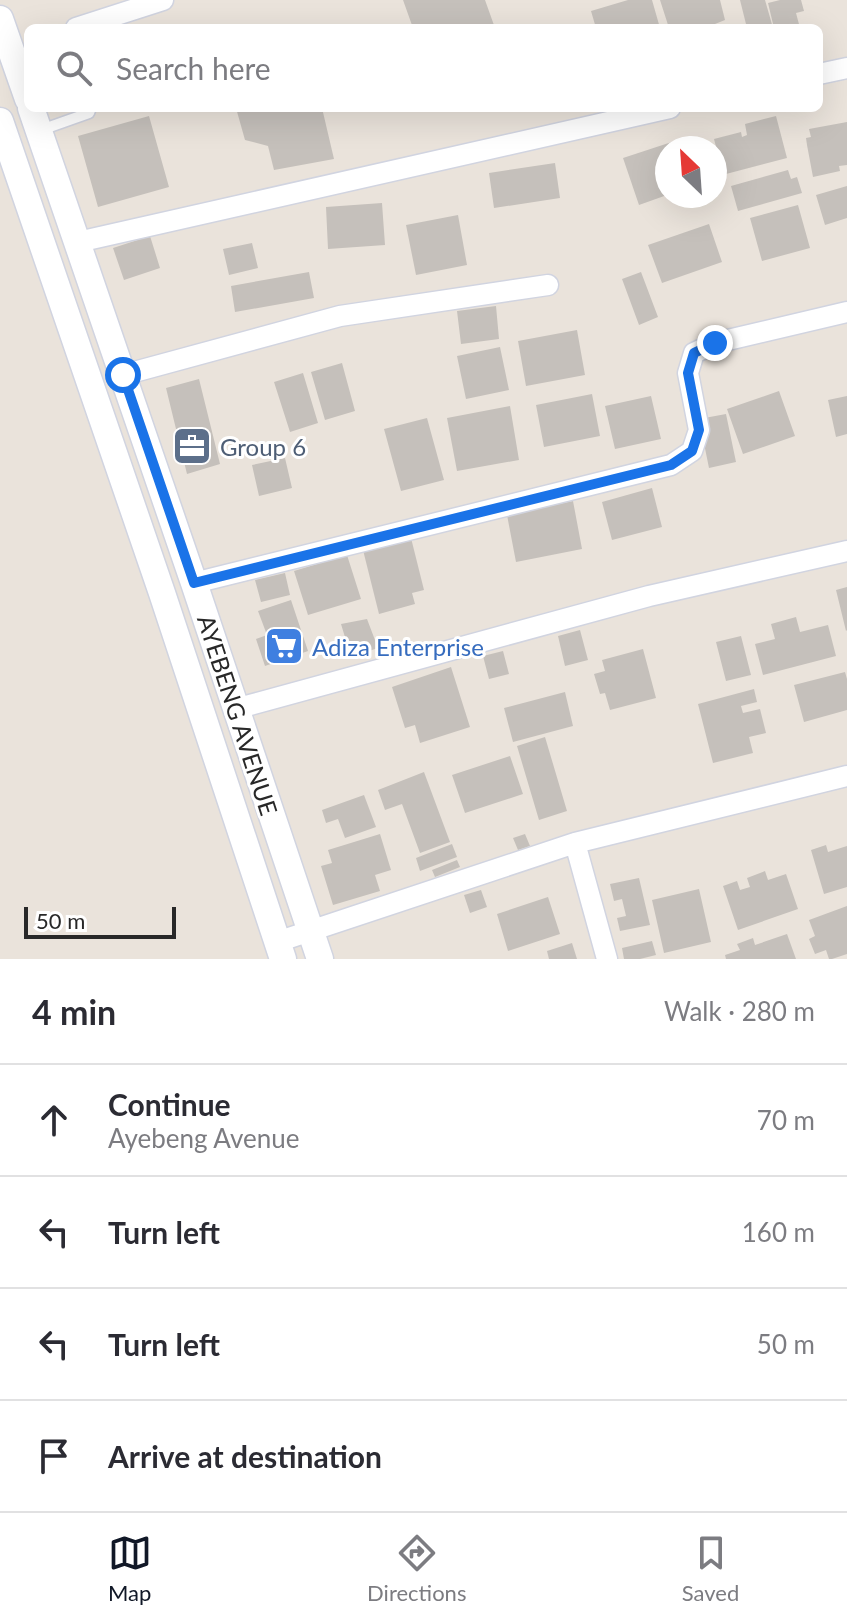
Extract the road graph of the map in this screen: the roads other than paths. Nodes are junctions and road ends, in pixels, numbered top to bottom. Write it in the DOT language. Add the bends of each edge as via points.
graph roads {
  1 [pos="163,0"];
  2 [pos="0,19"];
  3 [pos="88,24"];
  4 [pos="21,59"];
  5 [pos="847,68"];
  6 [pos="823,73"];
  7 [pos="89,112"];
  8 [pos="652,112"];
  9 [pos="35,119"];
  10 [pos="0,121"];
  11 [pos="78,242"];
  12 [pos="548,285"];
  13 [pos="847,312"];
  14 [pos="123,375"];
  15 [pos="847,551"];
  16 [pos="194,583"];
  17 [pos="235,709"];
  18 [pos="847,776"];
  19 [pos="575,843"];
  20 [pos="309,931"];
  21 [pos="280,950"];
  22 [pos="320,959"];
  23 [pos="607,959"];
  1 -- 3 [label="street"];
  2 -- 4 [label="street"];
  5 -- 6 [label="street"];
  7 -- 9 [label="lane"];
  8 -- 11 [label="street"];
  9 -- 11 [label="street, AYEBENG AVENUE"];
  10 -- 21 [label="street, AYEBENG AVENUE"];
  11 -- 14 [label="street, AYEBENG AVENUE"];
  12 -- 14 [label="street" via="340,316"];
  13 -- 16 [label="street" via="715,343 694,353 688,373 699,430 692,451 671,465"];
  14 -- 16 [label="street, AYEBENG AVENUE"];
  15 -- 17 [label="street" via="649,596"];
  16 -- 17 [label="street, AYEBENG AVENUE"];
  17 -- 20 [label="street, AYEBENG AVENUE"];
  18 -- 19 [label="street"];
  19 -- 20 [label="street"];
  19 -- 23 [label="street"];
  20 -- 21 [label="street"];
  20 -- 22 [label="street, AYEBENG AVENUE"];
}
